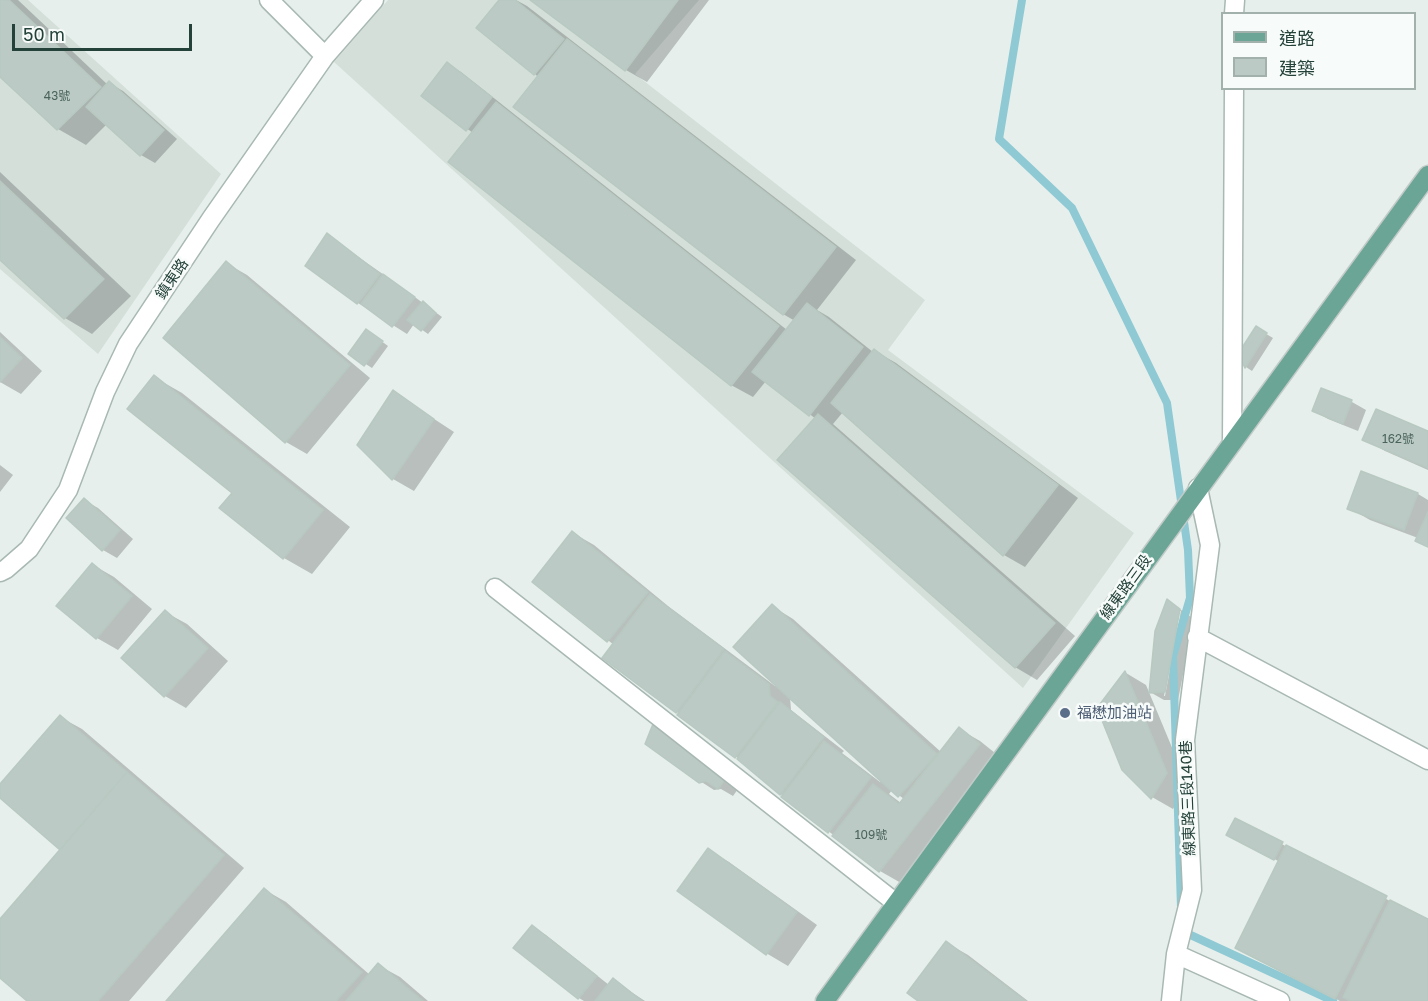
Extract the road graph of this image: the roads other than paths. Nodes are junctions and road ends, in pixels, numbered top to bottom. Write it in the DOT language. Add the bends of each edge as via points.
graph roads {
  1 [pos="269,0"];
  2 [pos="374,0"];
  3 [pos="325,56"];
  4 [pos="1234,90"];
  5 [pos="1428,175"];
  6 [pos="1232,443"];
  7 [pos="1195,492"];
  8 [pos="0,572"];
  9 [pos="495,588"];
  10 [pos="1197,637"];
  11 [pos="1428,760"];
  12 [pos="896,903"];
  13 [pos="1176,954"];
  14 [pos="825,1001"];
  15 [pos="1171,1001"];
  16 [pos="1280,1001"];
  1 -- 3 [label="street"];
  2 -- 3 [label="street, 鎮東路"];
  3 -- 8 [label="street, 鎮東路" via="128,344 105,392 68,490 29,549"];
  4 -- 6 [label="street"];
  5 -- 6 [label="main road, 線東路三段"];
  6 -- 7 [label="main road, 線東路三段"];
  7 -- 10 [label="street, 線東路三段140巷" via="1210,545"];
  7 -- 12 [label="main road, 線東路三段"];
  9 -- 12 [label="street"];
  10 -- 11 [label="street"];
  10 -- 13 [label="street, 線東路三段140巷" via="1185,741 1192,890"];
  12 -- 14 [label="main road, 線東路三段"];
  13 -- 15 [label="street, 線東路三段140巷"];
  13 -- 16 [label="street"];
}
